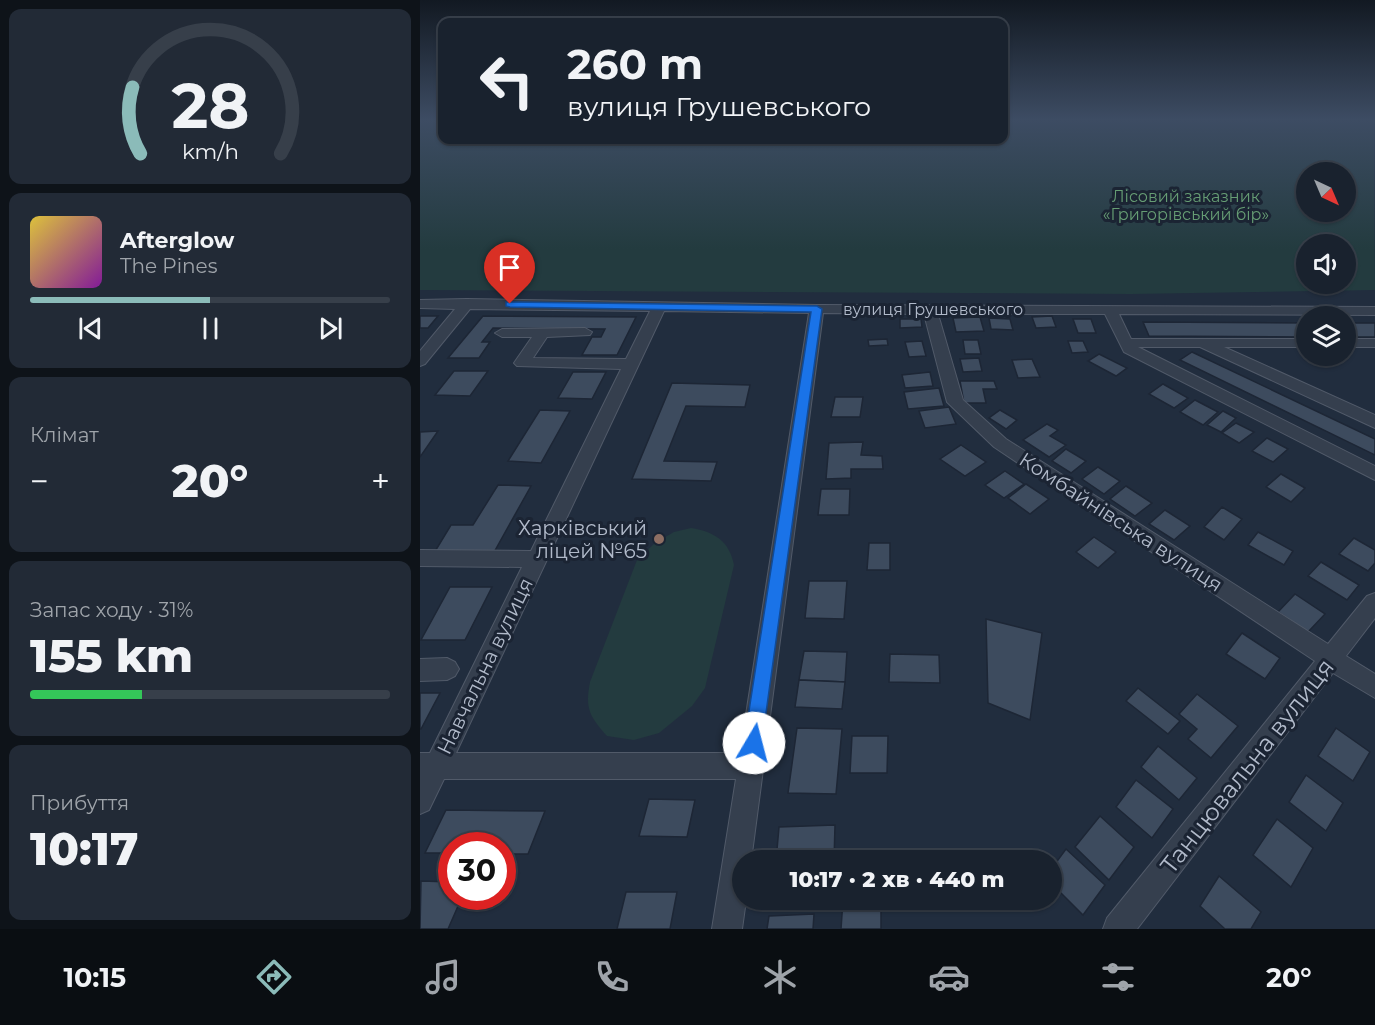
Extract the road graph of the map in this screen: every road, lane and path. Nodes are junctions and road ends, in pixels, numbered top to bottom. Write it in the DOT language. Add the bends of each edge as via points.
graph roads {
  1 [pos="466,303"];
  2 [pos="420,304"];
  3 [pos="660,305"];
  4 [pos="929,308"];
  5 [pos="817,309"];
  6 [pos="1110,310"];
  7 [pos="1375,311"];
  8 [pos="585,332"];
  9 [pos="502,333"];
  10 [pos="542,333"];
  11 [pos="1126,343"];
  12 [pos="1202,343"];
  13 [pos="1296,343"];
  14 [pos="1356,343"];
  15 [pos="1375,343"];
  16 [pos="420,362"];
  17 [pos="631,364"];
  18 [pos="1375,422"];
  19 [pos="1375,474"];
  20 [pos="420,558"];
  21 [pos="537,559"];
  22 [pos="1375,602"];
  23 [pos="1333,659"];
  24 [pos="447,669"];
  25 [pos="420,670"];
  26 [pos="1375,687"];
  27 [pos="428,766"];
  28 [pos="750,766"];
  29 [pos="420,801"];
  30 [pos="726,929"];
  31 [pos="1118,929"];
  1 -- 2 [label="street, вулиця Грушевського"];
  1 -- 3 [label="street, вулиця Грушевського"];
  1 -- 16 [label="street"];
  3 -- 5 [label="street, вулиця Грушевського"];
  3 -- 17 [label="street, Навчальна вулиця"];
  4 -- 5 [label="street, вулиця Грушевського"];
  4 -- 6 [label="street, вулиця Грушевського"];
  4 -- 23 [label="street, Комбайнівська вулиця" via="955,402 1000,443"];
  5 -- 28 [label="street"];
  6 -- 7 [label="street, вулиця Грушевського"];
  6 -- 11 [label="street"];
  8 -- 10 [label="street"];
  9 -- 10 [label="street"];
  10 -- 17 [label="street" via="522,363"];
  11 -- 12 [label="street"];
  11 -- 19 [label="street" via="1129,349"];
  12 -- 13 [label="street"];
  12 -- 18 [label="street"];
  14 -- 15 [label="street"];
  17 -- 21 [label="street, Навчальна вулиця"];
  20 -- 21 [label="street"];
  21 -- 27 [label="street, Навчальна вулиця"];
  22 -- 23 [label="street, Танцювальна вулиця"];
  23 -- 26 [label="street, Комбайнівська вулиця"];
  23 -- 31 [label="street, Танцювальна вулиця"];
  24 -- 25 [label="street"];
  27 -- 28 [label="street"];
  27 -- 29 [label="street, Навчальна вулиця"];
  28 -- 30 [label="street"];
}
